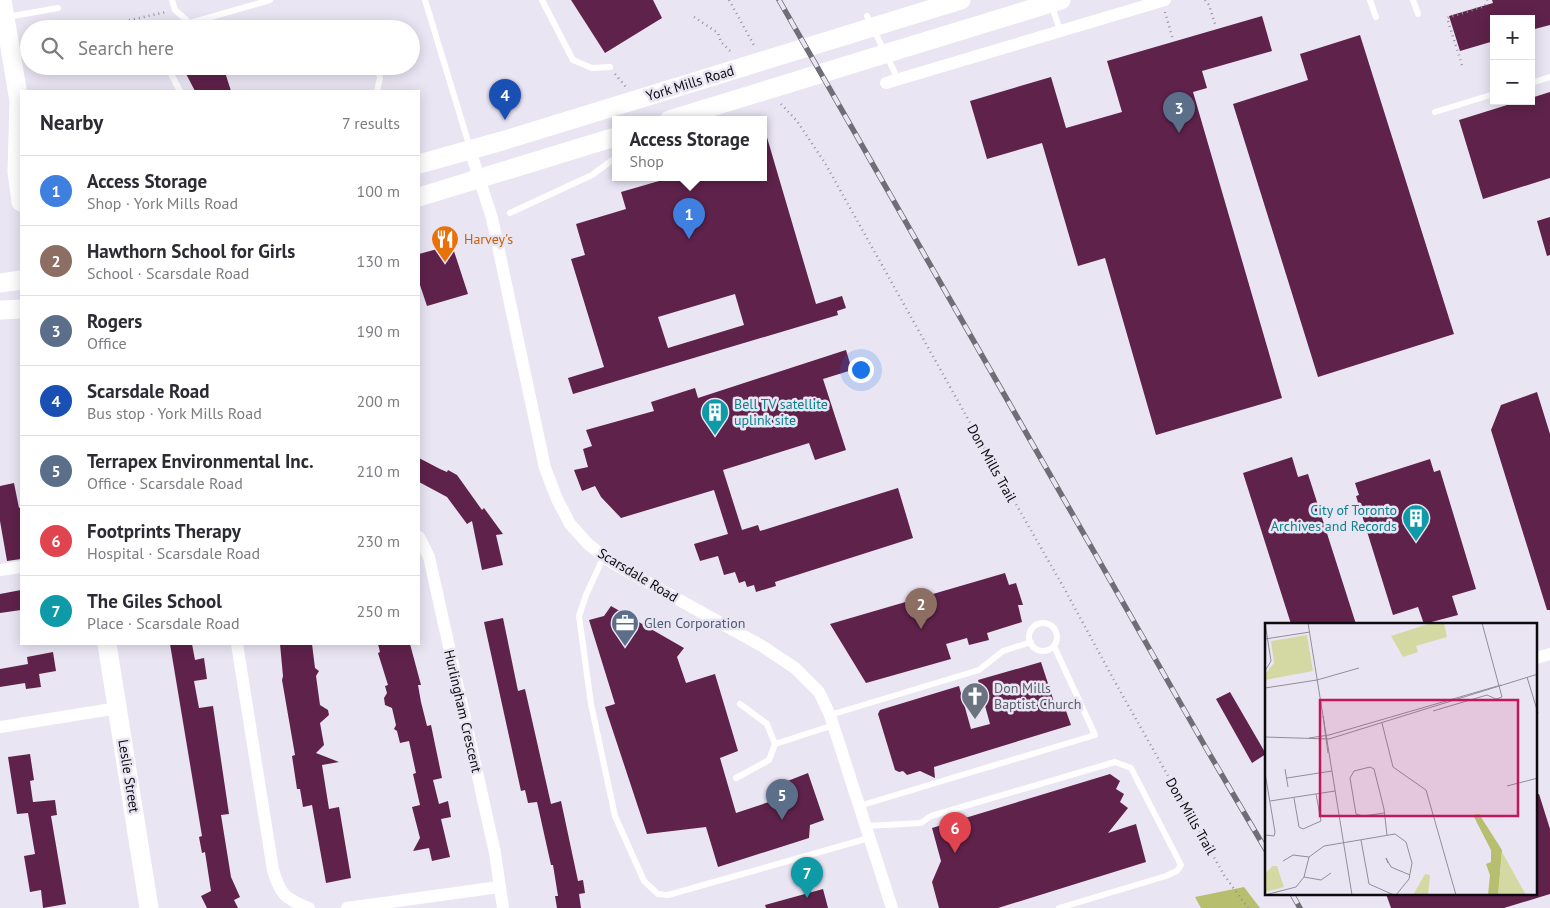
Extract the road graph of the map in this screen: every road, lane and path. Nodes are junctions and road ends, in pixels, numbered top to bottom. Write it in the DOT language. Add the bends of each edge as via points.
graph roads {
  1 [pos="172,0"];
  2 [pos="270,0"];
  3 [pos="425,0"];
  4 [pos="542,0"];
  5 [pos="729,0"];
  6 [pos="961,0"];
  7 [pos="1050,0"];
  8 [pos="1061,0"];
  9 [pos="1163,0"];
  10 [pos="1205,0"];
  11 [pos="1210,0"];
  12 [pos="1370,0"];
  13 [pos="1413,0"];
  14 [pos="1487,0"];
  15 [pos="1209,5"];
  16 [pos="58,8"];
  17 [pos="4,9"];
  18 [pos="175,10"];
  19 [pos="1418,14"];
  20 [pos="867,16"];
  21 [pos="1376,17"];
  22 [pos="694,18"];
  23 [pos="130,20"];
  24 [pos="187,20"];
  25 [pos="200,20"];
  26 [pos="1216,27"];
  27 [pos="1060,31"];
  28 [pos="752,40"];
  29 [pos="1173,40"];
  30 [pos="721,42"];
  31 [pos="1462,65"];
  32 [pos="610,67"];
  33 [pos="172,75"];
  34 [pos="380,75"];
  35 [pos="1550,77"];
  36 [pos="892,81"];
  37 [pos="772,82"];
  38 [pos="1535,82"];
  39 [pos="179,90"];
  40 [pos="377,90"];
  41 [pos="1490,95"];
  42 [pos="20,98"];
  43 [pos="777,102"];
  44 [pos="1435,112"];
  45 [pos="675,116"];
  46 [pos="677,116"];
  47 [pos="612,138"];
  48 [pos="470,150"];
  49 [pos="612,160"];
  50 [pos="420,164"];
  51 [pos="481,178"];
  52 [pos="20,194"];
  53 [pos="420,197"];
  54 [pos="510,213"];
  55 [pos="20,280"];
  56 [pos="0,283"];
  57 [pos="20,309"];
  58 [pos="0,310"];
  59 [pos="420,538"];
  60 [pos="604,556"];
  61 [pos="20,567"];
  62 [pos="0,570"];
  63 [pos="1031,642"];
  64 [pos="107,645"];
  65 [pos="237,645"];
  66 [pos="1054,646"];
  67 [pos="740,704"];
  68 [pos="118,708"];
  69 [pos="832,720"];
  70 [pos="0,727"];
  71 [pos="775,744"];
  72 [pos="736,778"];
  73 [pos="859,806"];
  74 [pos="867,832"];
  75 [pos="499,887"];
  76 [pos="149,908"];
  77 [pos="309,908"];
  78 [pos="347,908"];
  79 [pos="502,908"];
  80 [pos="892,908"];
  81 [pos="1059,908"];
  82 [pos="1248,908"];
  1 -- 18 [label="lane"];
  2 -- 25 [label="lane"];
  3 -- 48 [label="lane"];
  4 -- 32 [label="lane" via="573,60 592,68"];
  5 -- 28 [label="path"];
  6 -- 48 [label="main road, York Mills Road"];
  7 -- 27 [label="lane"];
  8 -- 46 [label="main road"];
  9 -- 27 [label="street"];
  9 -- 29 [label="path"];
  10 -- 15 [label="path"];
  11 -- 15 [label="path"];
  12 -- 21 [label="lane"];
  13 -- 19 [label="lane"];
  14 -- 31 [label="path" via="1485,6 1447,18"];
  15 -- 26 [label="path"];
  16 -- 17 [label="lane"];
  17 -- 42 [label="main road"];
  18 -- 23 [label="path"];
  18 -- 24 [label="lane"];
  20 -- 36 [label="lane"];
  22 -- 30 [label="path" via="718,33"];
  27 -- 36 [label="street"];
  33 -- 39 [label="lane"];
  34 -- 40 [label="lane"];
  35 -- 38 [label="lane"];
  37 -- 45 [label="lane"];
  41 -- 44 [label="lane"];
  42 -- 52 [label="main road" via="17,172"];
  43 -- 82 [label="path, Don Mills Trail" via="783,104 825,163 1114,682 1224,875"];
  47 -- 51 [label="main road"];
  48 -- 50 [label="main road, York Mills Road"];
  48 -- 51 [label="street, Scarsdale Road"];
  49 -- 54 [label="lane" via="592,175"];
  51 -- 53 [label="main road"];
  51 -- 60 [label="street, Scarsdale Road" via="547,476 573,527"];
  55 -- 56 [label="main road"];
  57 -- 58 [label="main road"];
  59 -- 75 [label="street, Hurlingham Crescent" via="429,557 496,853"];
  60 -- 69 [label="street, Scarsdale Road" via="795,668 820,692"];
  60 -- 74 [label="lane" via="579,616 591,704 615,816 644,881 658,894 668,895"];
  61 -- 62 [label="street"];
  63 -- 66 [label="lane" via="1040,650"];
  63 -- 66 [label="lane" via="1032,628 1046,623 1056,632"];
  63 -- 69 [label="lane" via="1003,651 979,670"];
  64 -- 68 [label="main road, Leslie Street"];
  65 -- 77 [label="street" via="273,870 279,889 289,900"];
  66 -- 73 [label="lane" via="1095,735"];
  67 -- 71 [label="lane" via="767,724"];
  68 -- 70 [label="street"];
  68 -- 76 [label="main road, Leslie Street"];
  69 -- 71 [label="lane"];
  69 -- 73 [label="street, Scarsdale Road"];
  71 -- 72 [label="lane" via="769,760"];
  73 -- 74 [label="street, Scarsdale Road"];
  74 -- 80 [label="street, Scarsdale Road"];
  74 -- 81 [label="lane" via="920,823 931,816 1115,762 1131,768 1182,865 1166,876"];
  75 -- 78 [label="street"];
  75 -- 79 [label="street, Hurlingham Crescent"];
}
